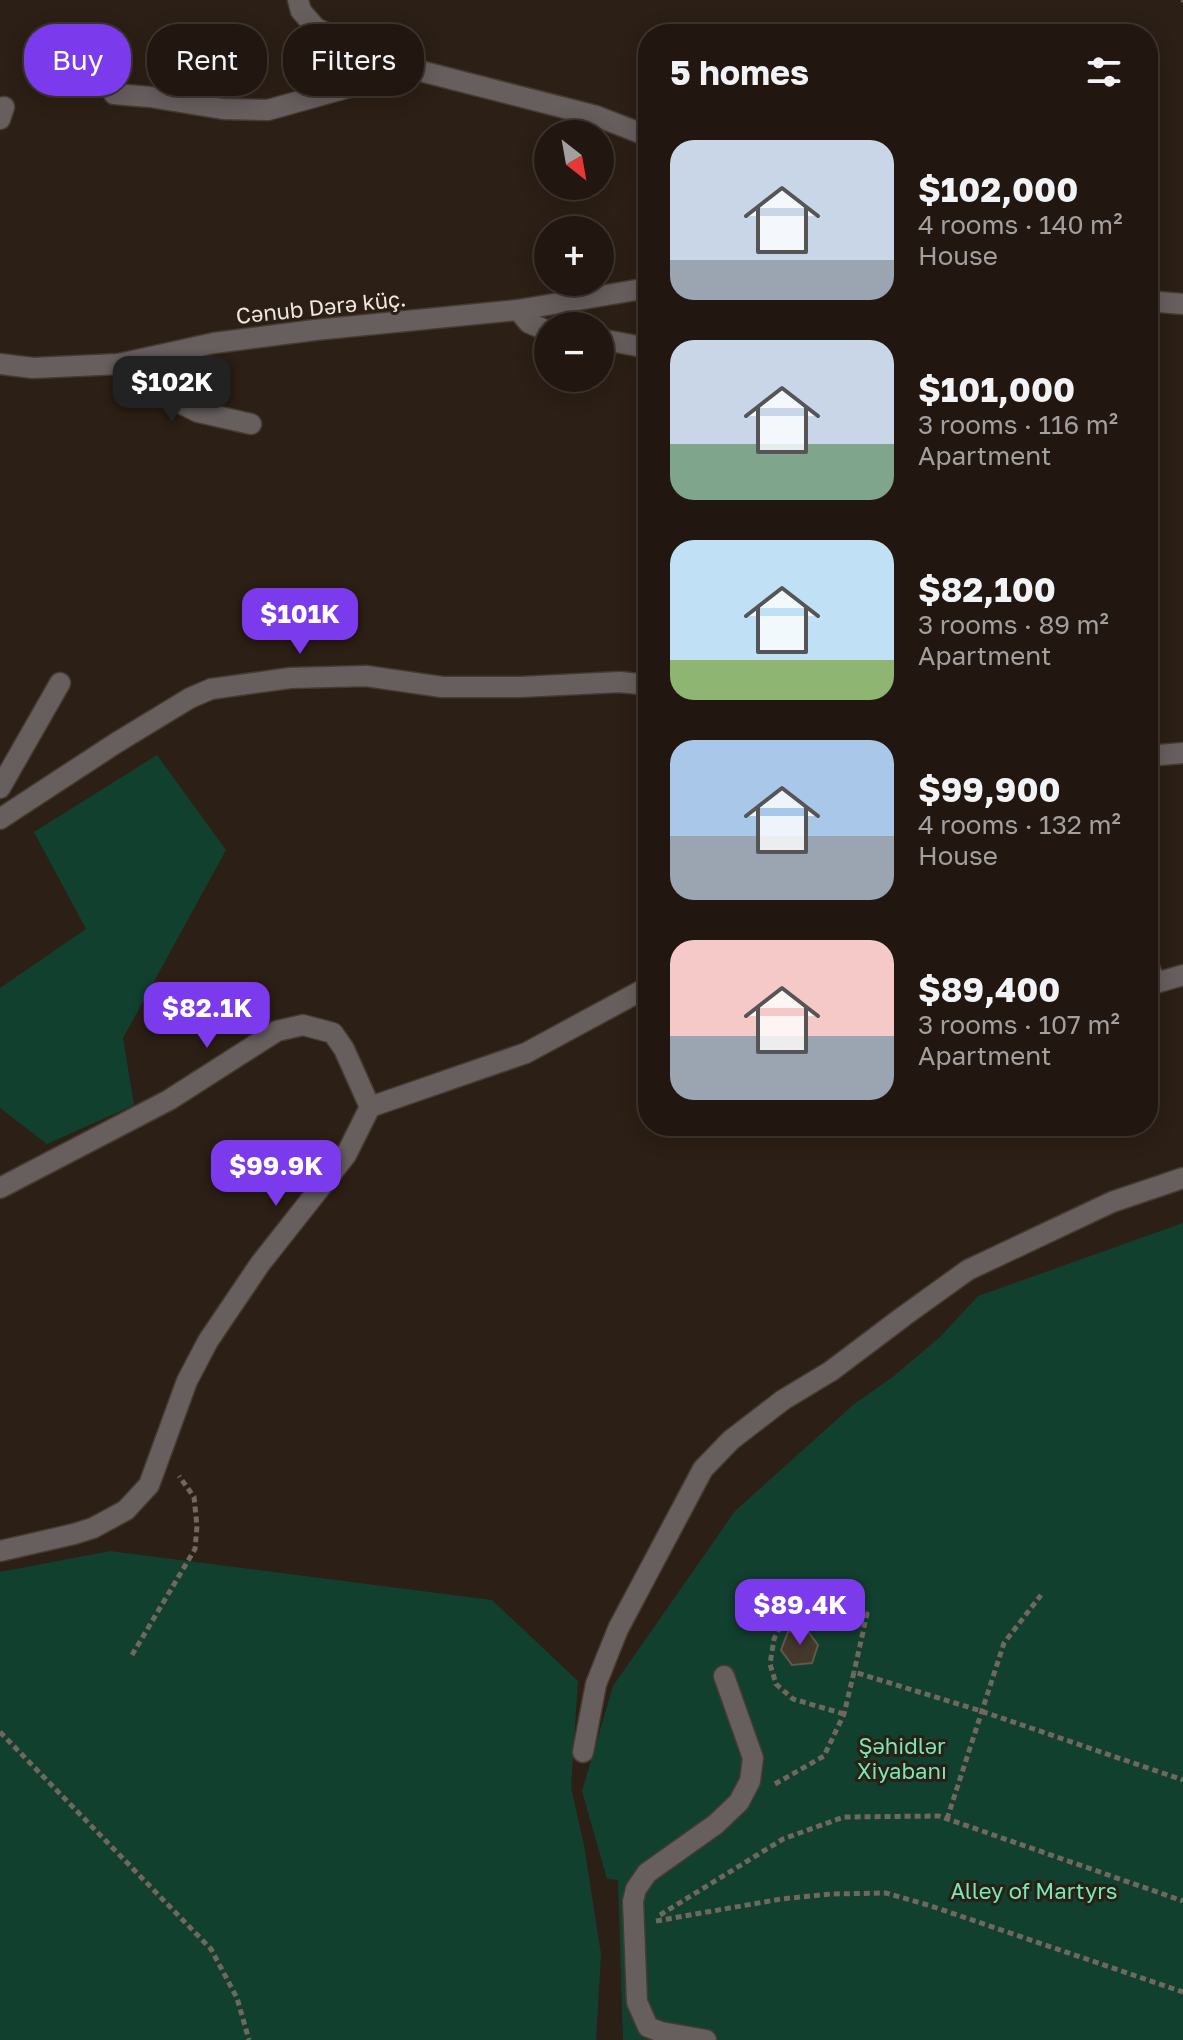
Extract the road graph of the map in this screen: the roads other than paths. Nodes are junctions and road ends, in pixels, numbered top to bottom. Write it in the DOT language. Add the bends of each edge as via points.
graph roads {
  1 [pos="298,0"];
  2 [pos="312,24"];
  3 [pos="424,72"];
  4 [pos="131,95"];
  5 [pos="318,96"];
  6 [pos="638,132"];
  7 [pos="638,290"];
  8 [pos="1158,302"];
  9 [pos="1183,304"];
  10 [pos="518,310"];
  11 [pos="534,325"];
  12 [pos="614,342"];
  13 [pos="638,346"];
  14 [pos="0,364"];
  15 [pos="119,364"];
  16 [pos="251,424"];
  17 [pos="60,683"];
  18 [pos="638,684"];
  19 [pos="1183,753"];
  20 [pos="1158,755"];
  21 [pos="0,788"];
  22 [pos="0,819"];
  23 [pos="1183,975"];
  24 [pos="1158,979"];
  25 [pos="638,992"];
  26 [pos="370,1107"];
  27 [pos="1183,1178"];
  28 [pos="0,1188"];
  29 [pos="0,1551"];
  30 [pos="724,1676"];
  31 [pos="583,1752"];
  32 [pos="706,2040"];
  1 -- 2 [label="street"];
  3 -- 6 [label="street" via="596,116"];
  4 -- 5 [label="street" via="268,110"];
  7 -- 10 [label="street, Cənub Dərə küç."];
  8 -- 9 [label="street"];
  10 -- 11 [label="street"];
  10 -- 15 [label="street, Cənub Dərə küç." via="228,341"];
  12 -- 13 [label="street"];
  14 -- 15 [label="street, Cənub Dərə küç."];
  15 -- 16 [label="street" via="198,412"];
  17 -- 21 [label="street"];
  18 -- 22 [label="street" via="442,687 366,676 290,678 211,689"];
  19 -- 20 [label="street"];
  23 -- 24 [label="street"];
  25 -- 26 [label="street" via="526,1053"];
  26 -- 28 [label="street" via="333,1033 303,1025 277,1031 169,1100"];
  26 -- 29 [label="street" via="346,1155 260,1264 208,1341 187,1381 149,1485 126,1510 93,1528"];
  27 -- 31 [label="street" via="1112,1202 968,1270 731,1440 703,1469 618,1629 596,1684"];
  30 -- 32 [label="street" via="753,1758 750,1781 739,1802 716,1824 647,1873 633,1901 637,2002 648,2027"];
}
